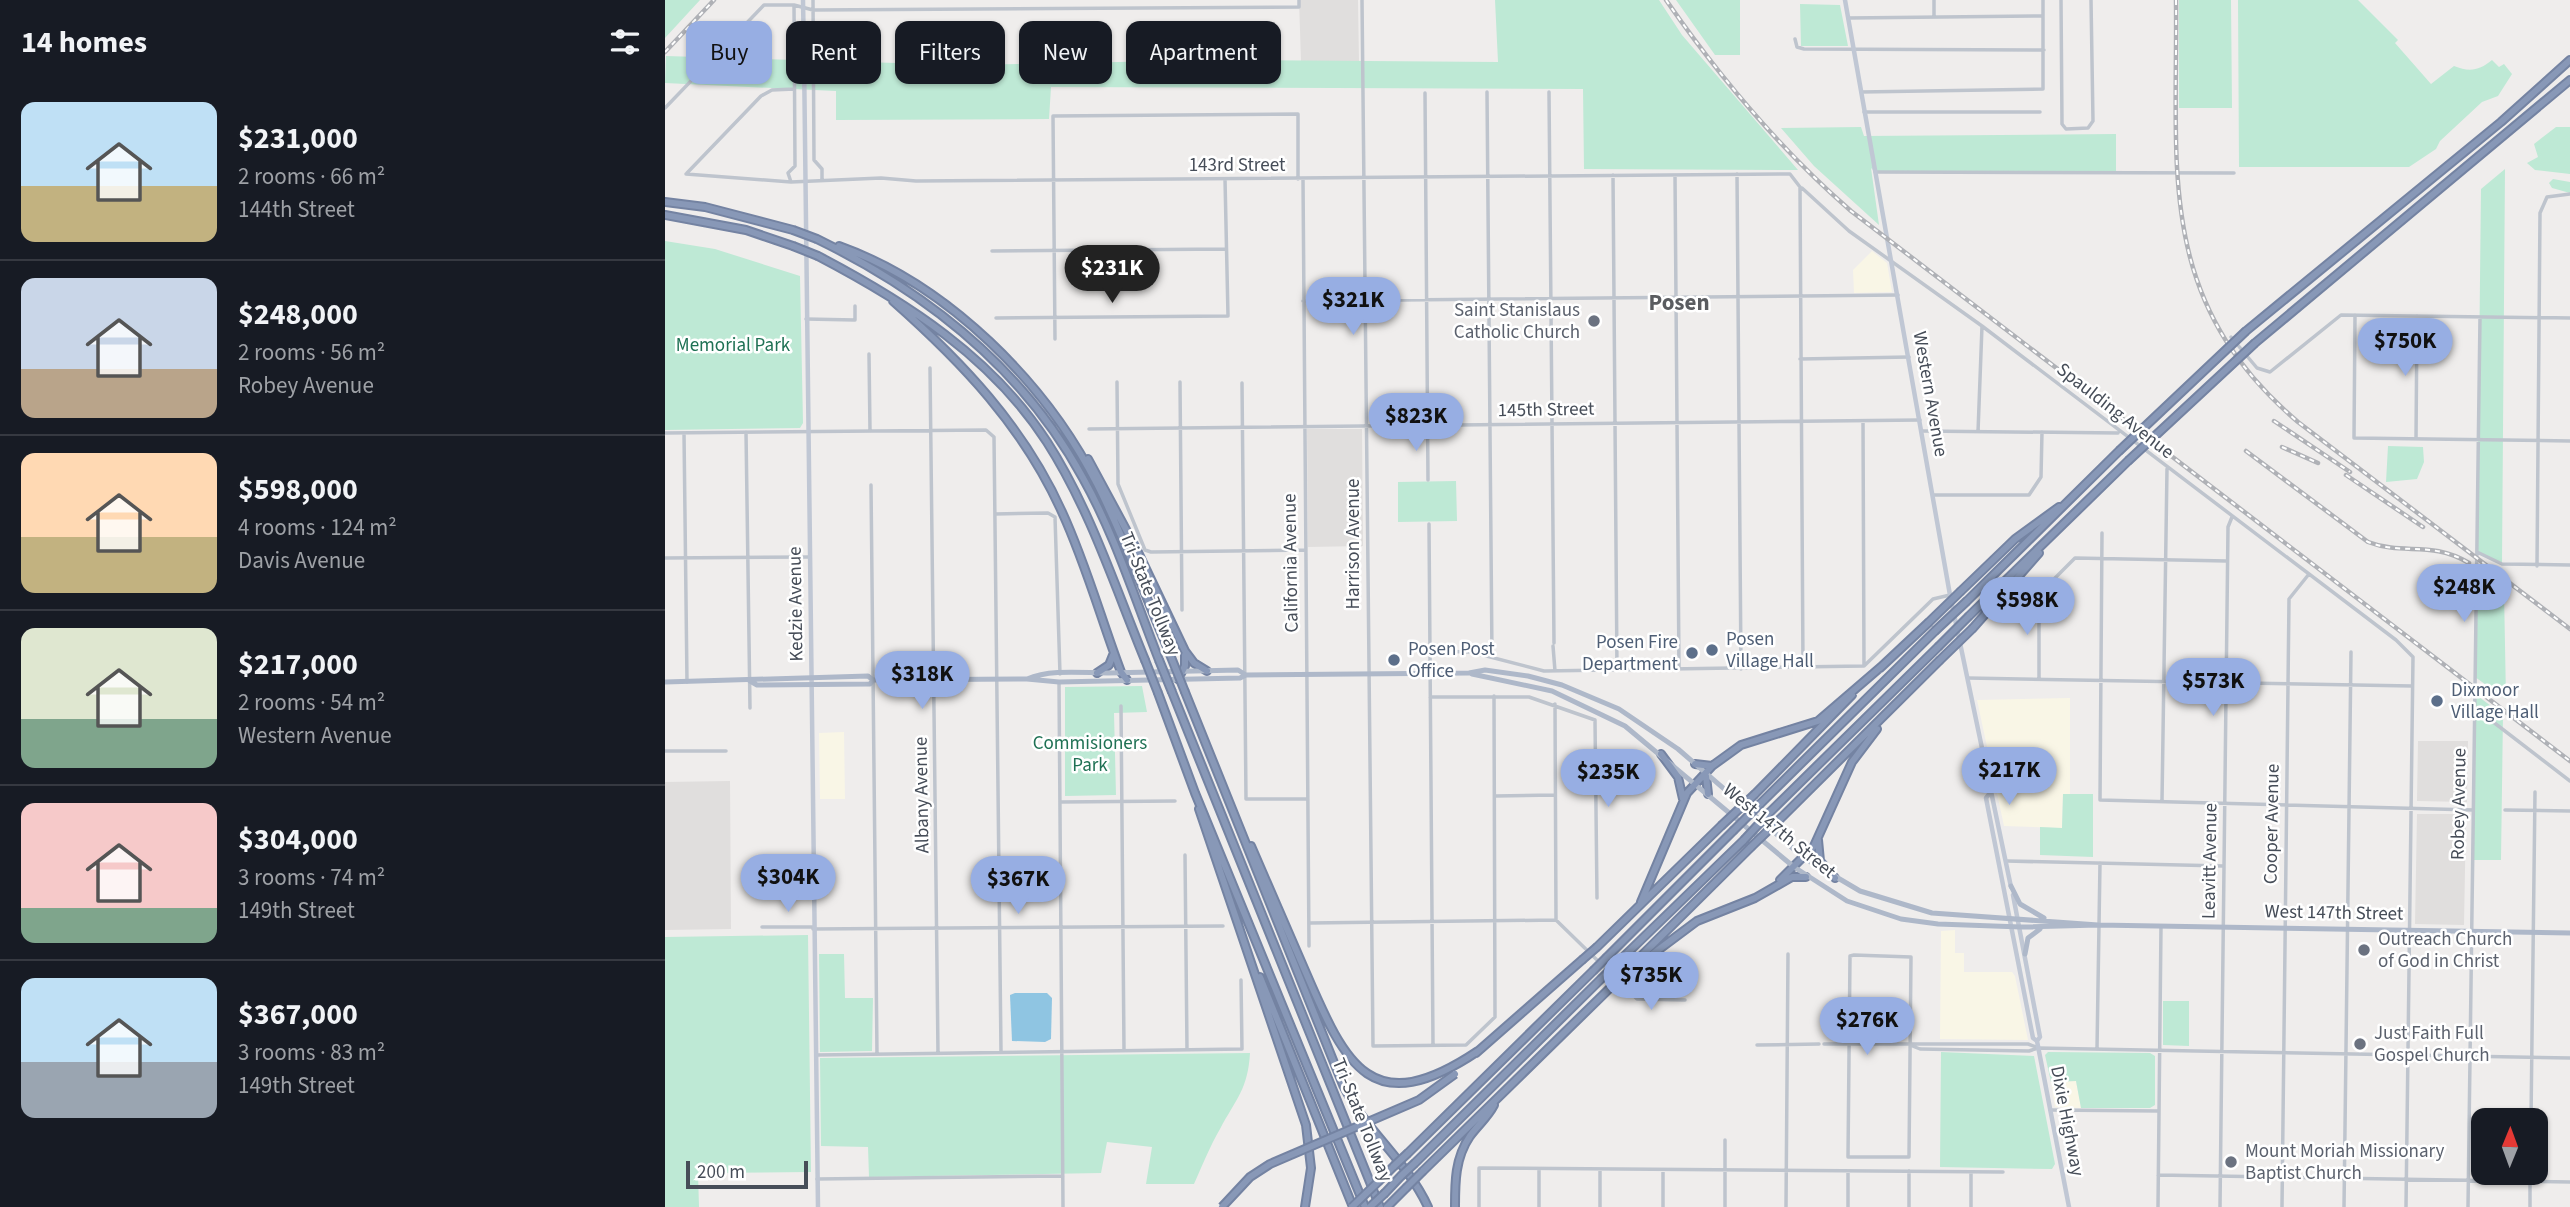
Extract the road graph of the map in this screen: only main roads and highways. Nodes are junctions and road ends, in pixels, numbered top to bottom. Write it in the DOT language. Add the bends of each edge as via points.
graph roads {
  1 [pos="803,0"];
  2 [pos="1845,0"];
  3 [pos="2570,60"];
  4 [pos="2570,80"];
  5 [pos="665,202"];
  6 [pos="665,215"];
  7 [pos="817,239"];
  8 [pos="873,284"];
  9 [pos="1067,434"];
  10 [pos="2064,505"];
  11 [pos="2048,540"];
  12 [pos="1112,649"];
  13 [pos="1185,651"];
  14 [pos="1882,666"];
  15 [pos="1182,671"];
  16 [pos="1207,671"];
  17 [pos="1121,672"];
  18 [pos="1097,673"];
  19 [pos="1469,673"];
  20 [pos="1246,674"];
  21 [pos="811,677"];
  22 [pos="1027,679"];
  23 [pos="1178,679"];
  24 [pos="873,680"];
  25 [pos="1127,680"];
  26 [pos="750,681"];
  27 [pos="665,682"];
  28 [pos="811,684"];
  29 [pos="1881,720"];
  30 [pos="1661,754"];
  31 [pos="1695,764"];
  32 [pos="1712,766"];
  33 [pos="1707,774"];
  34 [pos="1696,784"];
  35 [pos="1195,793"];
  36 [pos="1990,793"];
  37 [pos="1708,794"];
  38 [pos="1683,800"];
  39 [pos="1234,814"];
  40 [pos="1818,836"];
  41 [pos="1804,858"];
  42 [pos="1794,867"];
  43 [pos="1806,877"];
  44 [pos="1835,878"];
  45 [pos="1774,886"];
  46 [pos="2011,886"];
  47 [pos="1641,902"];
  48 [pos="2008,919"];
  49 [pos="2019,919"];
  50 [pos="2054,924"];
  51 [pos="2010,927"];
  52 [pos="2021,928"];
  53 [pos="2570,933"];
  54 [pos="1248,953"];
  55 [pos="2025,954"];
  56 [pos="1627,974"];
  57 [pos="2037,1041"];
  58 [pos="1453,1072"];
  59 [pos="1498,1098"];
  60 [pos="1389,1205"];
  61 [pos="818,1207"];
  62 [pos="1222,1207"];
  63 [pos="1305,1207"];
  64 [pos="1352,1207"];
  65 [pos="1368,1207"];
  66 [pos="1380,1207"];
  67 [pos="1428,1207"];
  68 [pos="1455,1207"];
  69 [pos="2069,1207"];
  1 -- 21 [label="main road, Kedzie Avenue, bridge"];
  2 -- 36 [label="main road, Western Avenue" via="1950,594"];
  3 -- 10 [label="highway, bridge" via="2246,331"];
  4 -- 11 [label="highway, bridge" via="2255,343"];
  5 -- 7 [label="highway, Tri-State Tollway, bridge" via="705,207"];
  6 -- 8 [label="highway, Tri-State Tollway, bridge" via="746,230 818,256"];
  7 -- 9 [label="highway" via="873,260 946,306 1005,359"];
  7 -- 66 [label="highway, Tri-State Tollway, bridge" via="897,282 947,317 1020,387 1059,436 1084,480 1159,660"];
  8 -- 12 [label="highway" via="958,361 1022,439 1062,511"];
  8 -- 35 [label="highway, Tri-State Tollway, bridge" via="974,356 1046,440 1093,531"];
  9 -- 13 [label="highway" via="1077,442 1104,486"];
  9 -- 39 [label="highway, bridge" via="1098,485"];
  10 -- 14 [label="highway, bridge" via="2015,539"];
  10 -- 64 [label="highway, bridge"];
  11 -- 29 [label="highway, bridge" via="1973,628"];
  11 -- 65 [label="highway, bridge"];
  12 -- 17 [label="highway"];
  12 -- 18 [label="highway" via="1111,663"];
  13 -- 15 [label="highway"];
  13 -- 16 [label="highway"];
  14 -- 32 [label="highway" via="1818,721 1741,745"];
  14 -- 47 [label="highway, bridge"];
  15 -- 16 [label="main road, West 147th Street"];
  15 -- 17 [label="main road, West 147th Street"];
  15 -- 23 [label="highway"];
  16 -- 20 [label="main road, West 147th Street"];
  17 -- 18 [label="main road, West 147th Street"];
  17 -- 25 [label="highway"];
  18 -- 22 [label="main road, West 147th Street"];
  19 -- 20 [label="main road, West 147th Street"];
  19 -- 30 [label="main road, West 147th Street" via="1524,683 1577,701 1625,726"];
  19 -- 31 [label="main road, West 147th Street" via="1485,670 1528,676 1598,698 1647,725"];
  20 -- 23 [label="main road, West 147th Street" via="1240,678"];
  21 -- 24 [label="main road, West 147th Street" via="868,676"];
  21 -- 26 [label="main road, West 147th Street"];
  21 -- 28 [label="main road, Kedzie Avenue"];
  22 -- 24 [label="main road, West 147th Street"];
  22 -- 25 [label="main road, West 147th Street"];
  23 -- 25 [label="main road, West 147th Street"];
  24 -- 28 [label="main road, West 147th Street" via="870,684"];
  26 -- 27 [label="main road"];
  26 -- 28 [label="main road, West 147th Street" via="757,685"];
  28 -- 61 [label="main road, Kedzie Avenue"];
  29 -- 40 [label="highway" via="1852,762"];
  29 -- 56 [label="highway, bridge"];
  30 -- 34 [label="main road, West 147th Street"];
  30 -- 38 [label="highway" via="1678,777"];
  31 -- 32 [label="highway"];
  31 -- 33 [label="main road, West 147th Street"];
  32 -- 33 [label="highway"];
  33 -- 34 [label="highway"];
  33 -- 37 [label="highway"];
  33 -- 41 [label="main road, West 147th Street"];
  34 -- 37 [label="main road, West 147th Street"];
  34 -- 38 [label="highway"];
  35 -- 54 [label="highway"];
  35 -- 65 [label="highway, Tri-State Tollway"];
  36 -- 46 [label="main road, Western Avenue"];
  36 -- 48 [label="main road, Western Avenue" via="1986,799"];
  37 -- 42 [label="main road, West 147th Street"];
  38 -- 47 [label="highway"];
  39 -- 58 [label="highway" via="1333,1036 1355,1065 1387,1081 1412,1082"];
  39 -- 67 [label="highway" via="1343,1085"];
  40 -- 41 [label="highway"];
  40 -- 44 [label="highway" via="1821,861"];
  41 -- 42 [label="highway"];
  41 -- 44 [label="main road, West 147th Street"];
  42 -- 43 [label="main road, West 147th Street"];
  42 -- 45 [label="highway"];
  43 -- 45 [label="highway" via="1792,877"];
  43 -- 51 [label="main road, West 147th Street" via="1847,901 1901,919"];
  44 -- 48 [label="main road, West 147th Street" via="1914,910"];
  45 -- 56 [label="highway" via="1686,927"];
  46 -- 49 [label="main road, Western Avenue"];
  46 -- 50 [label="main road" via="2026,910"];
  47 -- 58 [label="highway, bridge" via="1583,960"];
  48 -- 49 [label="main road, West 147th Street"];
  48 -- 51 [label="main road, Dixie Highway"];
  49 -- 50 [label="main road, West 147th Street"];
  49 -- 52 [label="main road, Dixie Highway"];
  50 -- 52 [label="main road, West 147th Street"];
  50 -- 53 [label="main road, West 147th Street"];
  50 -- 55 [label="main road" via="2031,933"];
  51 -- 52 [label="main road, West 147th Street"];
  51 -- 57 [label="main road, Dixie Highway"];
  52 -- 55 [label="main road, Dixie Highway"];
  54 -- 63 [label="highway" via="1306,1125 1311,1168"];
  54 -- 64 [label="highway"];
  55 -- 57 [label="main road, Dixie Highway" via="2040,1037"];
  56 -- 59 [label="highway, bridge"];
  57 -- 69 [label="main road, Dixie Highway"];
  58 -- 62 [label="highway, bridge" via="1419,1100 1270,1164 1250,1177"];
  59 -- 60 [label="highway, bridge"];
  59 -- 68 [label="highway" via="1461,1153"];
}
